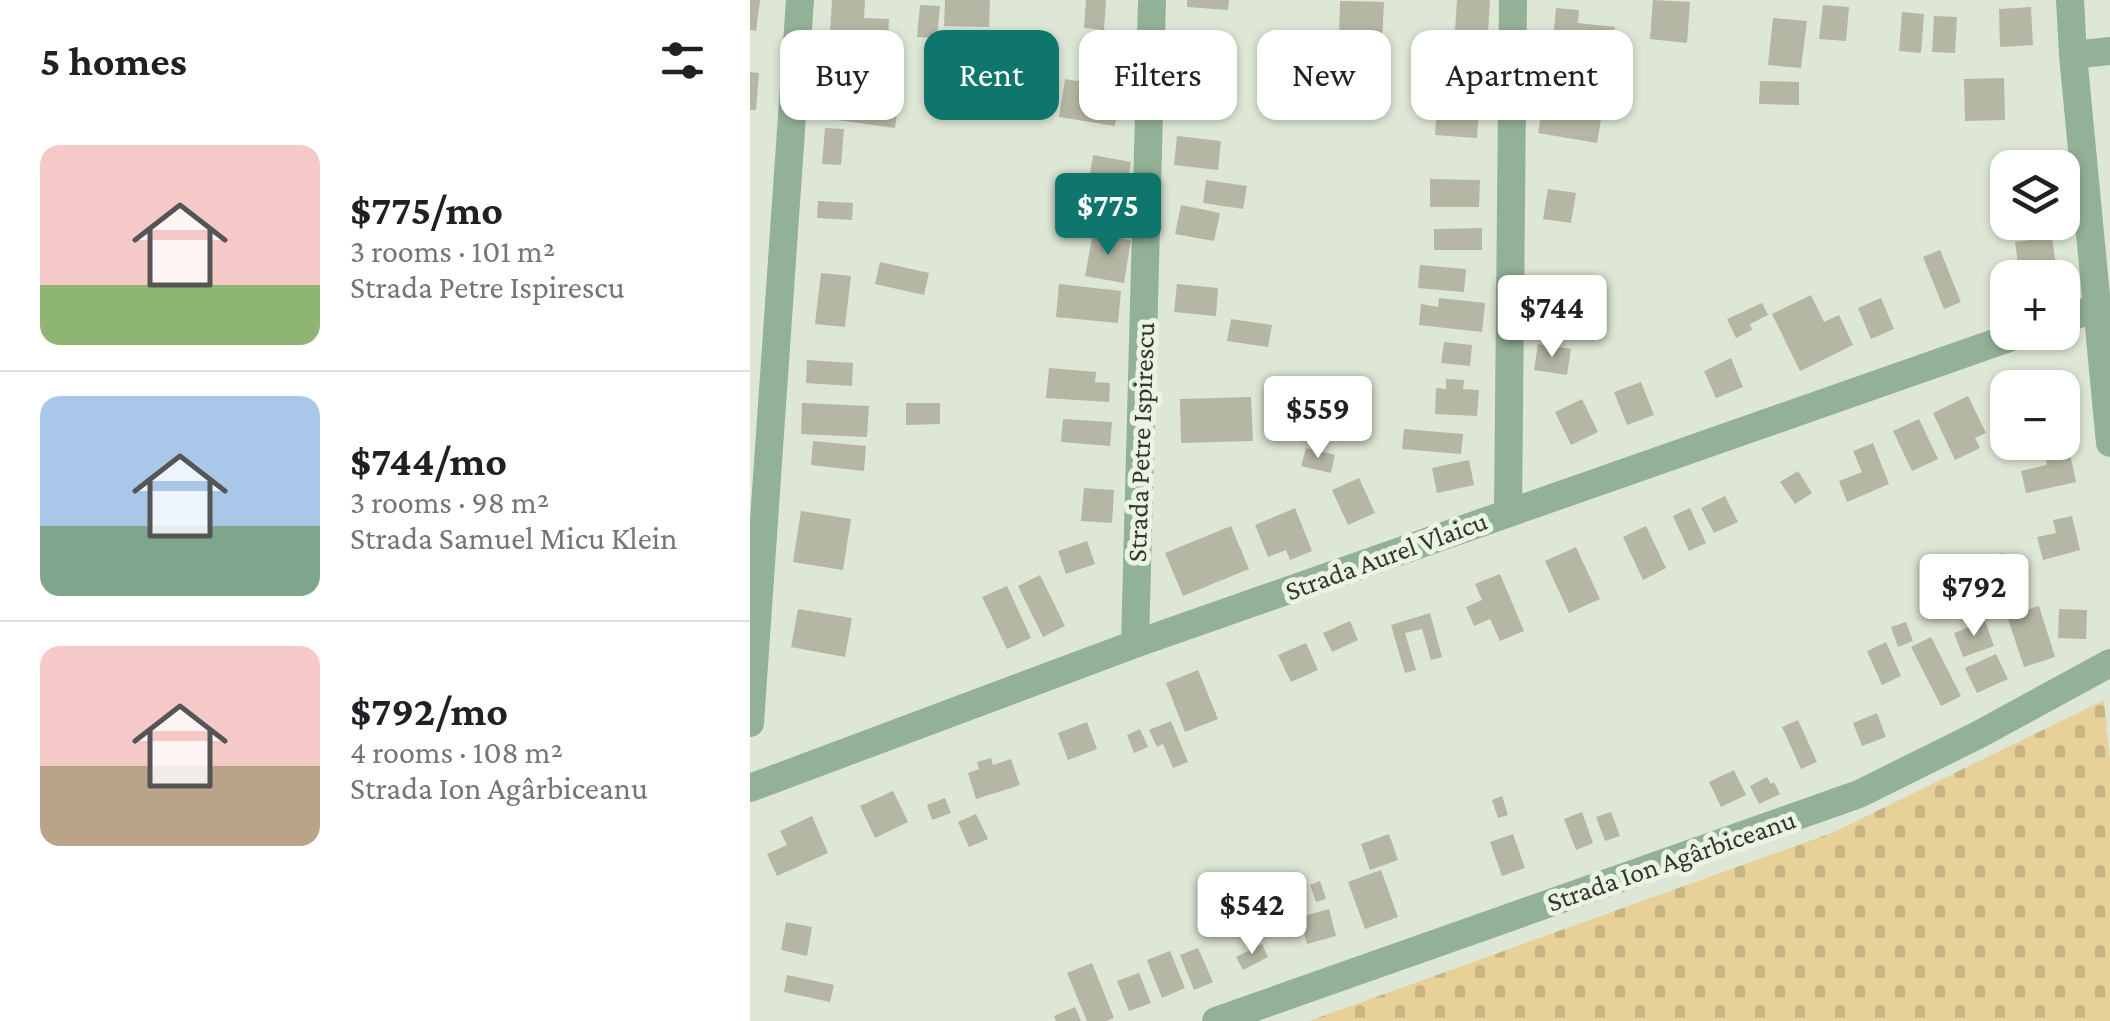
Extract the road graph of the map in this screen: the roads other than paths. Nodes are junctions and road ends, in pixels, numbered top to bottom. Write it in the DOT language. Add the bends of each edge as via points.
graph roads {
  1 [pos="800,0"];
  2 [pos="1152,0"];
  3 [pos="1513,0"];
  4 [pos="2070,0"];
  5 [pos="2110,51"];
  6 [pos="2073,55"];
  7 [pos="2099,307"];
  8 [pos="2080,314"];
  9 [pos="1990,345"];
  10 [pos="2109,428"];
  11 [pos="1508,512"];
  12 [pos="1135,644"];
  13 [pos="2110,663"];
  14 [pos="751,690"];
  15 [pos="750,723"];
  16 [pos="750,788"];
  17 [pos="1216,1021"];
  1 -- 14 [label="street"];
  2 -- 12 [label="street, Strada Petre Ispirescu"];
  3 -- 11 [label="street"];
  4 -- 6 [label="street"];
  5 -- 6 [label="street"];
  6 -- 7 [label="street"];
  7 -- 8 [label="street"];
  7 -- 10 [label="street"];
  9 -- 11 [label="street, Strada Aurel Vlaicu"];
  11 -- 12 [label="street, Strada Aurel Vlaicu"];
  12 -- 16 [label="street, Strada Aurel Vlaicu"];
  13 -- 17 [label="street, Strada Ion Agârbiceanu" via="1859,794"];
  14 -- 15 [label="street"];
}
